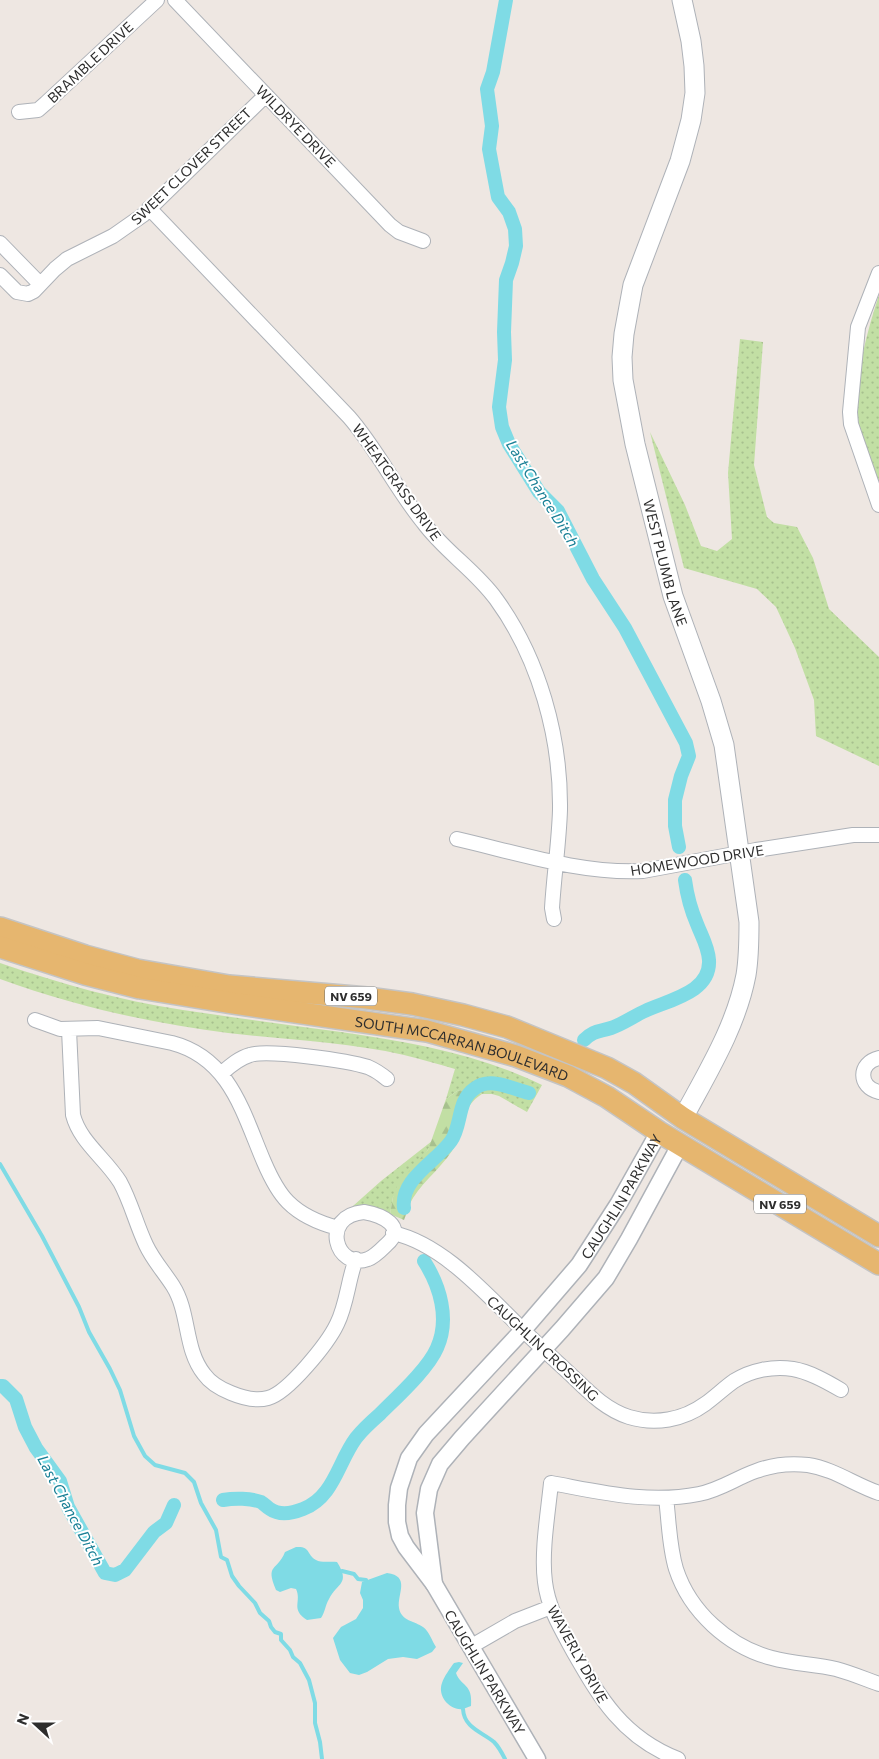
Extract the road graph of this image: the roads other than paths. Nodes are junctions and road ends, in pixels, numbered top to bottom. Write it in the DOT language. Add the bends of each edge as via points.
graph roads {
  1 [pos="157,0"];
  2 [pos="175,0"];
  3 [pos="682,0"];
  4 [pos="266,95"];
  5 [pos="19,112"];
  6 [pos="150,208"];
  7 [pos="423,241"];
  8 [pos="0,243"];
  9 [pos="879,272"];
  10 [pos="0,275"];
  11 [pos="40,284"];
  12 [pos="879,505"];
  13 [pos="879,835"];
  14 [pos="457,839"];
  15 [pos="740,853"];
  16 [pos="555,862"];
  17 [pos="554,919"];
  18 [pos="0,928"];
  19 [pos="0,947"];
  20 [pos="36,1020"];
  21 [pos="69,1030"];
  22 [pos="879,1058"];
  23 [pos="222,1073"];
  24 [pos="387,1079"];
  25 [pos="879,1092"];
  26 [pos="683,1118"];
  27 [pos="659,1132"];
  28 [pos="680,1145"];
  29 [pos="338,1228"];
  30 [pos="393,1232"];
  31 [pos="879,1236"];
  32 [pos="356,1259"];
  33 [pos="879,1264"];
  34 [pos="523,1330"];
  35 [pos="544,1349"];
  36 [pos="841,1390"];
  37 [pos="879,1493"];
  38 [pos="666,1498"];
  39 [pos="434,1584"];
  40 [pos="551,1607"];
  41 [pos="470,1647"];
  42 [pos="879,1684"];
  43 [pos="537,1759"];
  44 [pos="678,1759"];
  1 -- 5 [label="street, BRAMBLE DRIVE" via="38,110"];
  2 -- 4 [label="street, WILDRYE DRIVE"];
  3 -- 15 [label="main road, WEST PLUMB LANE" via="694,66 692,120 680,161 633,284 622,357 634,444 671,588 712,701 724,745"];
  4 -- 6 [label="street, SWEET CLOVER STREET"];
  4 -- 7 [label="street, WILDRYE DRIVE" via="390,225"];
  6 -- 11 [label="street, SWEET CLOVER STREET" via="130,225 67,259"];
  6 -- 16 [label="street, WHEATGRASS DRIVE" via="349,417 423,523 484,585 506,615 536,677 554,733 560,811"];
  8 -- 11 [label="street"];
  9 -- 12 [label="street" via="858,327 850,412 851,424"];
  10 -- 11 [label="street" via="23,294 34,291"];
  13 -- 15 [label="street, HOMEWOOD DRIVE"];
  14 -- 16 [label="street, HOMEWOOD DRIVE"];
  15 -- 16 [label="street, HOMEWOOD DRIVE" via="627,872 594,870"];
  15 -- 26 [label="main road, WEST PLUMB LANE" via="749,922 746,976 727,1034"];
  16 -- 17 [label="street, WHEATGRASS DRIVE"];
  18 -- 26 [label="main road, SOUTH MCCARRAN BOULEVARD / NV 659" via="137,970 229,986 403,1003 498,1024 607,1068"];
  19 -- 27 [label="main road, SOUTH MCCARRAN BOULEVARD / NV 659" via="140,988 427,1031 476,1044 568,1076 607,1097"];
  20 -- 21 [label="street"];
  21 -- 23 [label="street" via="98,1028 182,1046 202,1056"];
  21 -- 32 [label="street" via="76,1124 84,1139 121,1184 147,1247 178,1295 194,1356 210,1381 226,1391 251,1399 270,1398 282,1391 316,1356 337,1325"];
  22 -- 25 [label="street" via="868,1062 863,1072 868,1087"];
  23 -- 24 [label="street" via="250,1055 271,1053 355,1064 378,1072"];
  23 -- 29 [label="street" via="281,1193 306,1216"];
  26 -- 27 [label="main road, CAUGHLIN PARKWAY" via="674,1118"];
  26 -- 28 [label="main road, CAUGHLIN PARKWAY"];
  26 -- 31 [label="main road, SOUTH MCCARRAN BOULEVARD / NV 659"];
  27 -- 28 [label="main road, SOUTH MCCARRAN BOULEVARD / NV 659"];
  27 -- 34 [label="street, CAUGHLIN PARKWAY" via="579,1265"];
  28 -- 33 [label="main road, SOUTH MCCARRAN BOULEVARD / NV 659"];
  28 -- 35 [label="street, CAUGHLIN PARKWAY" via="606,1278"];
  29 -- 30 [label="street" via="347,1217 364,1212 390,1221"];
  29 -- 32 [label="street" via="339,1249"];
  30 -- 32 [label="street" via="390,1241 371,1257"];
  30 -- 34 [label="street, CAUGHLIN CROSSING" via="420,1241 440,1253"];
  34 -- 35 [label="street, CAUGHLIN CROSSING"];
  34 -- 39 [label="street, CAUGHLIN PARKWAY" via="426,1434 403,1472 397,1505 400,1536"];
  35 -- 36 [label="street, CAUGHLIN CROSSING" via="610,1408 643,1420 681,1417 704,1405 735,1381 769,1369 805,1372"];
  35 -- 39 [label="street, CAUGHLIN PARKWAY" via="449,1452 434,1476 425,1513"];
  37 -- 38 [label="street" via="827,1469 790,1464 755,1471 699,1494"];
  38 -- 40 [label="street, WAVERLY DRIVE" via="644,1499 551,1483 544,1564 544,1582"];
  38 -- 42 [label="street" via="676,1570 684,1589 711,1624 728,1638 759,1655 835,1669"];
  39 -- 41 [label="street, CAUGHLIN PARKWAY"];
  40 -- 41 [label="street" via="515,1621"];
  40 -- 44 [label="street, WAVERLY DRIVE" via="598,1694 612,1712 647,1743"];
  41 -- 43 [label="street, CAUGHLIN PARKWAY"];
}
